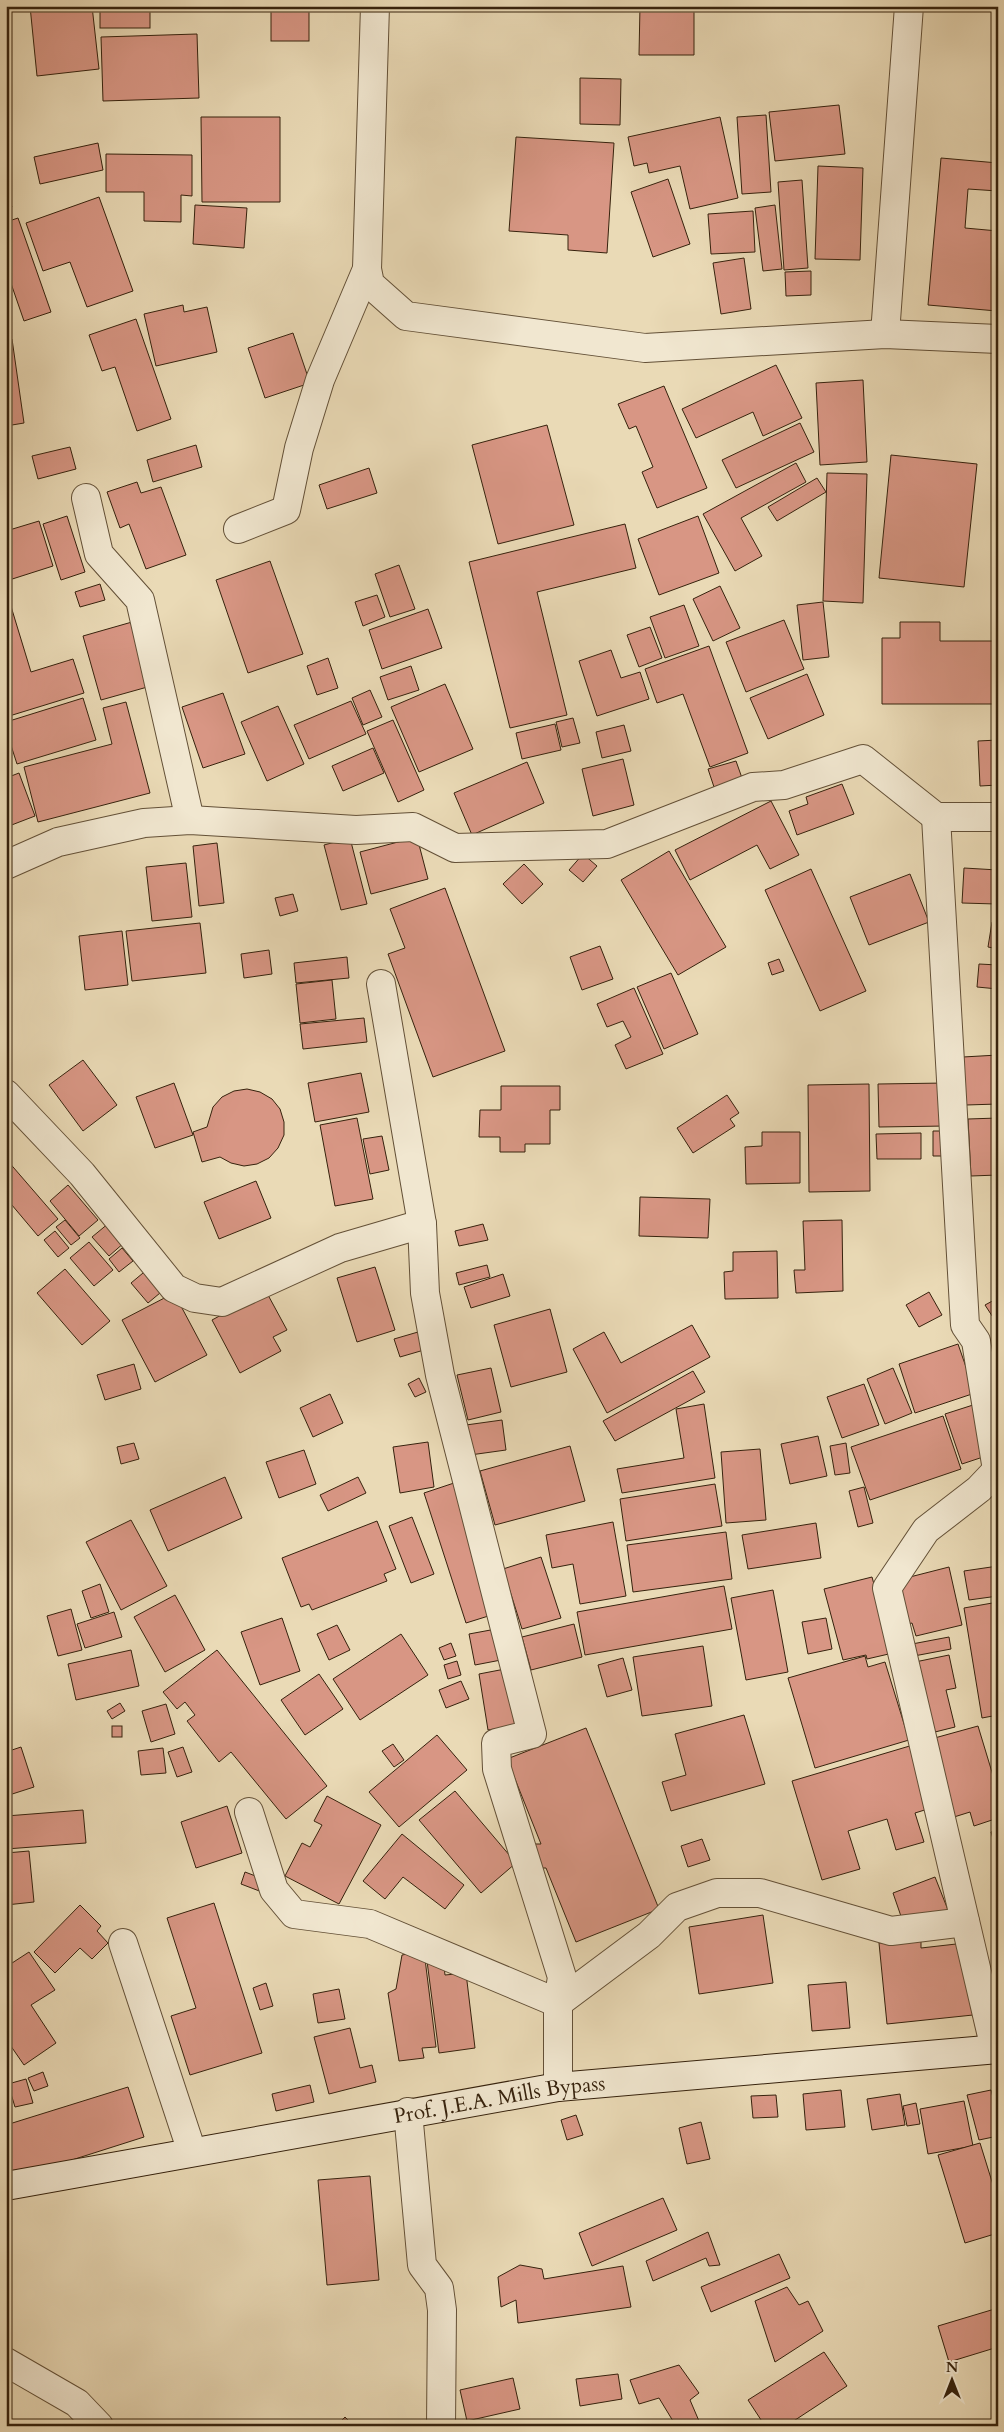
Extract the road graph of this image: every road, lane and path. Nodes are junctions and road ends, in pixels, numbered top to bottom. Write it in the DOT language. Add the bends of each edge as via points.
graph roads {
  1 [pos="375,6"];
  2 [pos="910,6"];
  3 [pos="368,269"];
  4 [pos="885,334"];
  5 [pos="998,339"];
  6 [pos="86,498"];
  7 [pos="238,529"];
  8 [pos="936,817"];
  9 [pos="998,817"];
  10 [pos="190,820"];
  11 [pos="6,865"];
  12 [pos="381,984"];
  13 [pos="6,1094"];
  14 [pos="422,1224"];
  15 [pos="987,1344"];
  16 [pos="249,1812"];
  17 [pos="965,1922"];
  18 [pos="124,1943"];
  19 [pos="558,2003"];
  20 [pos="996,2049"];
  21 [pos="558,2087"];
  22 [pos="408,2112"];
  23 [pos="192,2152"];
  24 [pos="6,2186"];
  25 [pos="6,2362"];
  26 [pos="99,2426"];
  27 [pos="441,2426"];
  1 -- 3 [label="street"];
  2 -- 4 [label="street"];
  3 -- 4 [label="street" via="370,284 406,316 645,348"];
  3 -- 7 [label="street" via="320,380 299,448 286,510"];
  4 -- 5 [label="street"];
  6 -- 10 [label="street" via="99,554 140,600"];
  8 -- 9 [label="street"];
  8 -- 10 [label="street" via="863,759 784,785 753,787 607,844 455,848 413,827 356,830"];
  8 -- 15 [label="street" via="965,1325"];
  10 -- 11 [label="street" via="144,823 58,842"];
  12 -- 14 [label="street"];
  13 -- 14 [label="street" via="82,1174 174,1288 195,1298 222,1302 340,1248"];
  14 -- 19 [label="street" via="425,1293 440,1375 532,1734 496,1744 497,1769 562,1977"];
  15 -- 17 [label="street" via="997,1470 979,1489 926,1530 886,1588"];
  16 -- 19 [label="street" via="274,1890 294,1914 370,1924"];
  17 -- 19 [label="street" via="891,1932 760,1893 717,1893 677,1907 648,1935"];
  17 -- 20 [label="street"];
  18 -- 23 [label="street"];
  19 -- 21 [label="street"];
  20 -- 21 [label="street, Prof. J.E.A. Mills Bypass"];
  21 -- 22 [label="street, Prof. J.E.A. Mills Bypass"];
  22 -- 23 [label="street, Prof. J.E.A. Mills Bypass"];
  22 -- 27 [label="street" via="422,2265 439,2288 442,2310"];
  23 -- 24 [label="street, Prof. J.E.A. Mills Bypass"];
  25 -- 26 [label="street" via="77,2403"];
}
